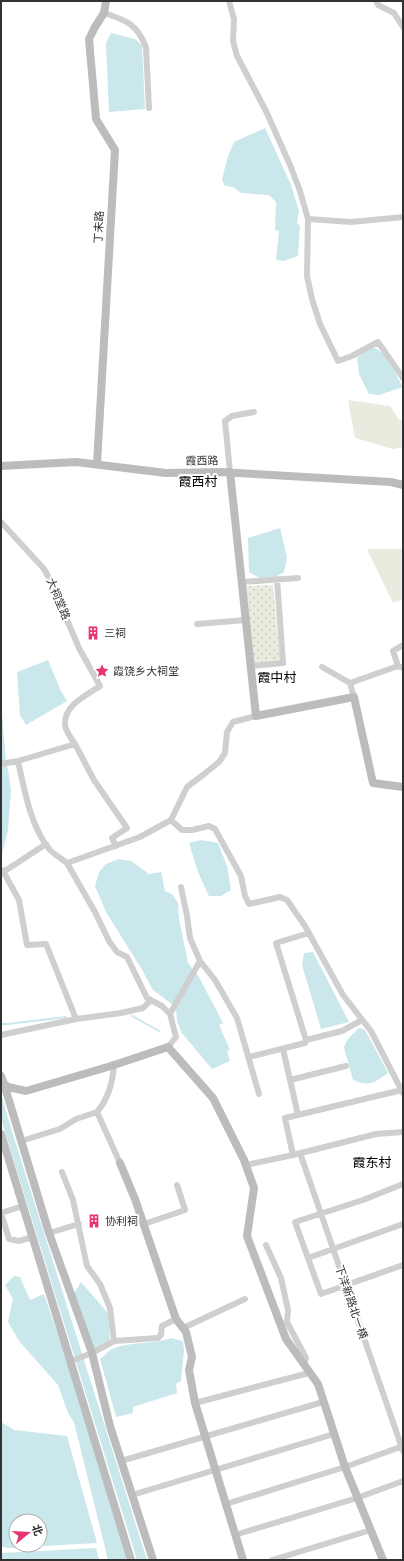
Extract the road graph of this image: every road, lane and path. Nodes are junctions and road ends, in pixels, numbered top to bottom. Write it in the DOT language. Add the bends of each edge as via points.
graph roads {
  1 [pos="106,1"];
  2 [pos="229,1"];
  3 [pos="376,1"];
  4 [pos="104,13"];
  5 [pos="403,27"];
  6 [pos="149,108"];
  7 [pos="403,217"];
  8 [pos="308,219"];
  9 [pos="403,378"];
  10 [pos="254,412"];
  11 [pos="97,464"];
  12 [pos="1,466"];
  13 [pos="230,472"];
  14 [pos="403,485"];
  15 [pos="1,522"];
  16 [pos="298,578"];
  17 [pos="277,579"];
  18 [pos="242,582"];
  19 [pos="246,620"];
  20 [pos="197,624"];
  21 [pos="401,646"];
  22 [pos="250,666"];
  23 [pos="322,667"];
  24 [pos="400,667"];
  25 [pos="350,683"];
  26 [pos="354,697"];
  27 [pos="256,716"];
  28 [pos="75,744"];
  29 [pos="18,761"];
  30 [pos="1,764"];
  31 [pos="403,787"];
  32 [pos="171,820"];
  33 [pos="46,844"];
  34 [pos="116,846"];
  35 [pos="68,864"];
  36 [pos="2,872"];
  37 [pos="181,887"];
  38 [pos="309,933"];
  39 [pos="200,961"];
  40 [pos="151,1000"];
  41 [pos="170,1014"];
  42 [pos="76,1019"];
  43 [pos="362,1020"];
  44 [pos="1,1035"];
  45 [pos="306,1040"];
  46 [pos="168,1046"];
  47 [pos="282,1049"];
  48 [pos="249,1057"];
  49 [pos="114,1064"];
  50 [pos="346,1066"];
  51 [pos="2,1080"];
  52 [pos="290,1080"];
  53 [pos="402,1091"];
  54 [pos="259,1094"];
  55 [pos="97,1112"];
  56 [pos="298,1115"];
  57 [pos="403,1132"];
  58 [pos="1,1134"];
  59 [pos="21,1141"];
  60 [pos="300,1154"];
  61 [pos="292,1155"];
  62 [pos="120,1163"];
  63 [pos="246,1165"];
  64 [pos="62,1172"];
  65 [pos="403,1184"];
  66 [pos="177,1185"];
  67 [pos="23,1206"];
  68 [pos="320,1214"];
  69 [pos="79,1224"];
  70 [pos="144,1224"];
  71 [pos="403,1224"];
  72 [pos="49,1233"];
  73 [pos="33,1237"];
  74 [pos="266,1245"];
  75 [pos="332,1250"];
  76 [pos="308,1258"];
  77 [pos="403,1265"];
  78 [pos="345,1285"];
  79 [pos="245,1299"];
  80 [pos="176,1320"];
  81 [pos="183,1328"];
  82 [pos="114,1341"];
  83 [pos="92,1353"];
  84 [pos="71,1361"];
  85 [pos="304,1365"];
  86 [pos="309,1373"];
  87 [pos="323,1402"];
  88 [pos="195,1403"];
  89 [pos="334,1434"];
  90 [pos="205,1437"];
  91 [pos="402,1448"];
  92 [pos="121,1461"];
  93 [pos="345,1467"];
  94 [pos="216,1470"];
  95 [pos="403,1481"];
  96 [pos="132,1495"];
  97 [pos="358,1498"];
  98 [pos="226,1504"];
  99 [pos="371,1530"];
  100 [pos="235,1535"];
  101 [pos="131,1560"];
  102 [pos="153,1560"];
  103 [pos="243,1560"];
  104 [pos="272,1560"];
  105 [pos="383,1560"];
  1 -- 4 [label="street, 丁未路"];
  2 -- 8 [label="street" via="234,19 233,40 238,56 290,165"];
  3 -- 5 [label="street" via="378,5 394,13"];
  4 -- 6 [label="street" via="126,20 144,41"];
  4 -- 11 [label="street, 丁未路" via="94,26 89,39 96,118 115,150"];
  7 -- 8 [label="street" via="352,222"];
  8 -- 9 [label="street" via="308,276 312,299 320,324 338,361 378,342"];
  10 -- 13 [label="street" via="225,420"];
  11 -- 12 [label="street, 霞西路" via="76,462"];
  11 -- 13 [label="street, 霞西路" via="166,473"];
  13 -- 14 [label="street, 霞西路" via="391,482"];
  13 -- 18 [label="street"];
  15 -- 28 [label="street, 大祠堂路" via="44,568 79,648 100,686 73,704 68,712 65,723"];
  16 -- 17 [label="street"];
  17 -- 18 [label="street"];
  17 -- 22 [label="street" via="283,663"];
  18 -- 19 [label="street"];
  19 -- 20 [label="street"];
  19 -- 22 [label="street"];
  21 -- 24 [label="street" via="393,651"];
  22 -- 27 [label="street"];
  23 -- 25 [label="street"];
  24 -- 25 [label="street"];
  25 -- 26 [label="street"];
  26 -- 27 [label="street"];
  26 -- 31 [label="street" via="373,783"];
  27 -- 32 [label="street" via="233,722 227,732 225,753 219,762 187,787"];
  28 -- 29 [label="street"];
  28 -- 34 [label="street" via="94,780 127,828 112,838"];
  29 -- 30 [label="street"];
  29 -- 33 [label="street" via="27,799"];
  32 -- 34 [label="street" via="147,834"];
  32 -- 38 [label="street" via="182,830 210,826 215,828 241,876 249,904 280,897 287,900"];
  33 -- 35 [label="street"];
  33 -- 36 [label="street"];
  34 -- 35 [label="street"];
  35 -- 40 [label="street" via="109,941 117,952 127,957 147,998"];
  36 -- 42 [label="street" via="19,900 27,945 46,944"];
  37 -- 39 [label="street" via="190,938"];
  38 -- 43 [label="street" via="343,995"];
  38 -- 45 [label="street" via="276,943"];
  39 -- 41 [label="street"];
  39 -- 48 [label="street" via="215,980 237,1018"];
  40 -- 41 [label="street"];
  40 -- 42 [label="street" via="143,1008"];
  41 -- 46 [label="street" via="176,1037"];
  42 -- 44 [label="street"];
  43 -- 45 [label="street" via="342,1031"];
  43 -- 53 [label="street" via="371,1031"];
  45 -- 47 [label="street" via="305,1043"];
  46 -- 49 [label="street"];
  46 -- 63 [label="street" via="213,1098"];
  47 -- 48 [label="street"];
  47 -- 52 [label="street"];
  48 -- 54 [label="street"];
  49 -- 51 [label="street" via="26,1091 16,1089"];
  49 -- 55 [label="street" via="113,1080 105,1103"];
  50 -- 52 [label="street"];
  51 -- 59 [label="street"];
  52 -- 56 [label="street"];
  53 -- 56 [label="street"];
  55 -- 59 [label="street" via="76,1119 60,1129"];
  55 -- 62 [label="street"];
  56 -- 61 [label="street" via="286,1118 285,1121"];
  57 -- 60 [label="street" via="376,1134"];
  58 -- 67 [label="street"];
  59 -- 72 [label="street"];
  60 -- 61 [label="street"];
  60 -- 68 [label="street, 下洋新路北一横"];
  61 -- 63 [label="street"];
  62 -- 70 [label="street"];
  63 -- 85 [label="street" via="254,1188 247,1236 286,1339"];
  64 -- 69 [label="street"];
  65 -- 68 [label="street"];
  66 -- 70 [label="street" via="185,1210"];
  67 -- 73 [label="street"];
  67 -- 73 [label="street" via="1,1213 9,1239 19,1241"];
  68 -- 75 [label="street, 下洋新路北一横"];
  68 -- 76 [label="street" via="295,1222"];
  69 -- 72 [label="street"];
  69 -- 82 [label="street" via="87,1266 100,1284 110,1308"];
  70 -- 80 [label="street"];
  71 -- 75 [label="street"];
  72 -- 83 [label="street"];
  73 -- 84 [label="street"];
  74 -- 85 [label="street" via="281,1278 288,1310 287,1322 306,1358"];
  75 -- 76 [label="street"];
  75 -- 78 [label="street, 下洋新路北一横"];
  76 -- 78 [label="street" via="321,1294"];
  77 -- 78 [label="street"];
  78 -- 91 [label="street, 下洋新路北一横"];
  79 -- 81 [label="street"];
  80 -- 81 [label="street"];
  80 -- 82 [label="street" via="162,1326 158,1338"];
  81 -- 88 [label="street" via="192,1356 189,1370"];
  82 -- 83 [label="street"];
  83 -- 84 [label="street"];
  83 -- 92 [label="street"];
  84 -- 101 [label="street"];
  85 -- 86 [label="street"];
  86 -- 87 [label="street" via="318,1384"];
  86 -- 88 [label="street"];
  87 -- 89 [label="street"];
  87 -- 90 [label="street"];
  88 -- 90 [label="street"];
  89 -- 93 [label="street"];
  89 -- 94 [label="street"];
  90 -- 92 [label="street"];
  90 -- 94 [label="street"];
  91 -- 93 [label="street"];
  92 -- 96 [label="street"];
  93 -- 97 [label="street"];
  93 -- 98 [label="street"];
  94 -- 96 [label="street"];
  94 -- 98 [label="street"];
  95 -- 97 [label="street"];
  96 -- 102 [label="street"];
  97 -- 99 [label="street"];
  97 -- 100 [label="street"];
  98 -- 100 [label="street"];
  99 -- 104 [label="street"];
  99 -- 105 [label="street"];
  100 -- 103 [label="street"];
}
